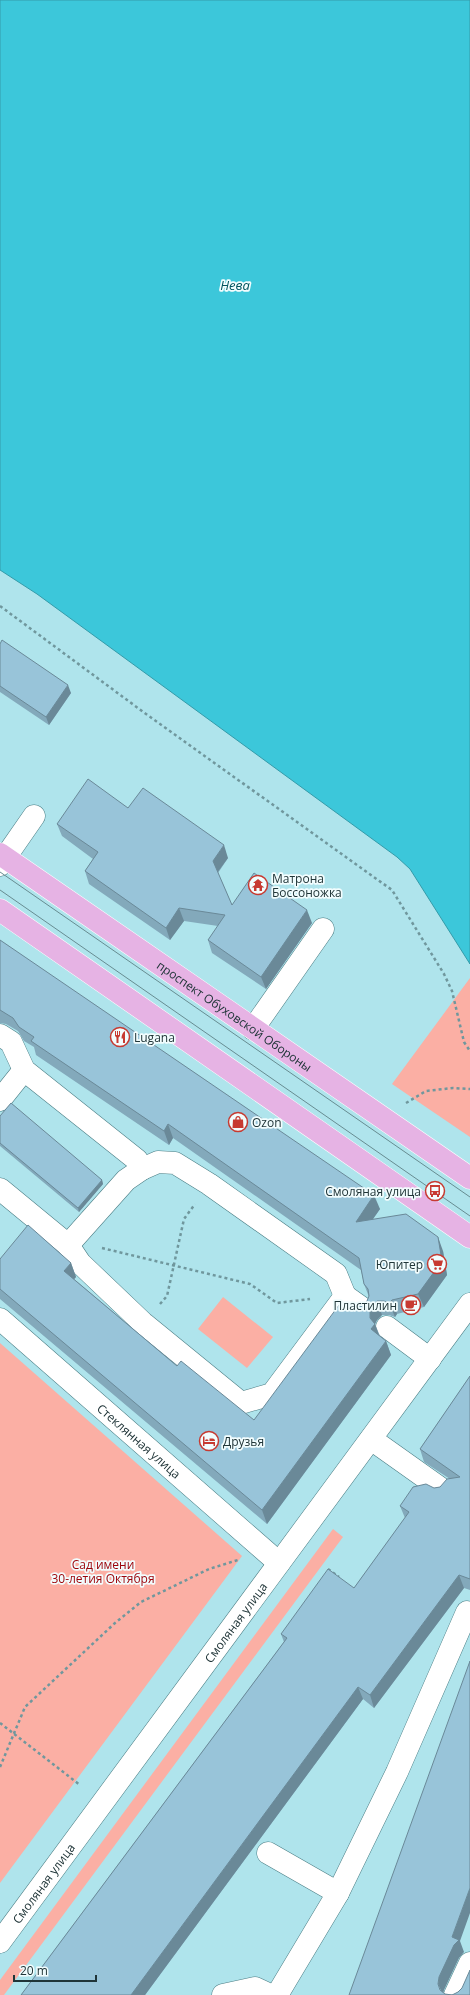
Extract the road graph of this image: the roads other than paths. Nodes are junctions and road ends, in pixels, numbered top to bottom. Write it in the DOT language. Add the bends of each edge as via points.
graph roads {
  1 [pos="34,816"];
  2 [pos="2,859"];
  3 [pos="2,915"];
  4 [pos="323,929"];
  5 [pos="253,1029"];
  6 [pos="0,1036"];
  7 [pos="24,1070"];
  8 [pos="0,1100"];
  9 [pos="142,1169"];
  10 [pos="470,1178"];
  11 [pos="4,1199"];
  12 [pos="470,1237"];
  13 [pos="68,1245"];
  14 [pos="470,1304"];
  15 [pos="0,1319"];
  16 [pos="387,1327"];
  17 [pos="430,1359"];
  18 [pos="371,1439"];
  19 [pos="440,1488"];
  20 [pos="279,1563"];
  21 [pos="470,1613"];
  22 [pos="268,1853"];
  23 [pos="338,1893"];
  24 [pos="0,1942"];
  25 [pos="470,1964"];
  26 [pos="223,1995"];
  27 [pos="270,1995"];
  28 [pos="276,1995"];
  29 [pos="455,1995"];
  1 -- 2 [label="street"];
  2 -- 5 [label="main road, проспект Обуховской Обороны"];
  3 -- 12 [label="main road"];
  4 -- 5 [label="street"];
  5 -- 10 [label="main road, проспект Обуховской Обороны"];
  6 -- 7 [label="street" via="11,1042"];
  7 -- 8 [label="street"];
  7 -- 9 [label="street" via="137,1160"];
  9 -- 13 [label="street" via="126,1180"];
  9 -- 13 [label="street" via="158,1162 175,1164 209,1184 336,1274 353,1302 272,1394 241,1403 143,1323 80,1263"];
  11 -- 13 [label="street"];
  14 -- 17 [label="street, Смоляная улица"];
  15 -- 20 [label="street, Стеклянная улица"];
  16 -- 17 [label="street"];
  17 -- 18 [label="street, Смоляная улица"];
  18 -- 19 [label="street"];
  18 -- 20 [label="street, Смоляная улица"];
  20 -- 24 [label="street, Смоляная улица"];
  21 -- 23 [label="street" via="467,1612 397,1772"];
  22 -- 23 [label="street"];
  23 -- 28 [label="street"];
  25 -- 29 [label="street"];
  26 -- 27 [label="street" via="255,1988"];
}
